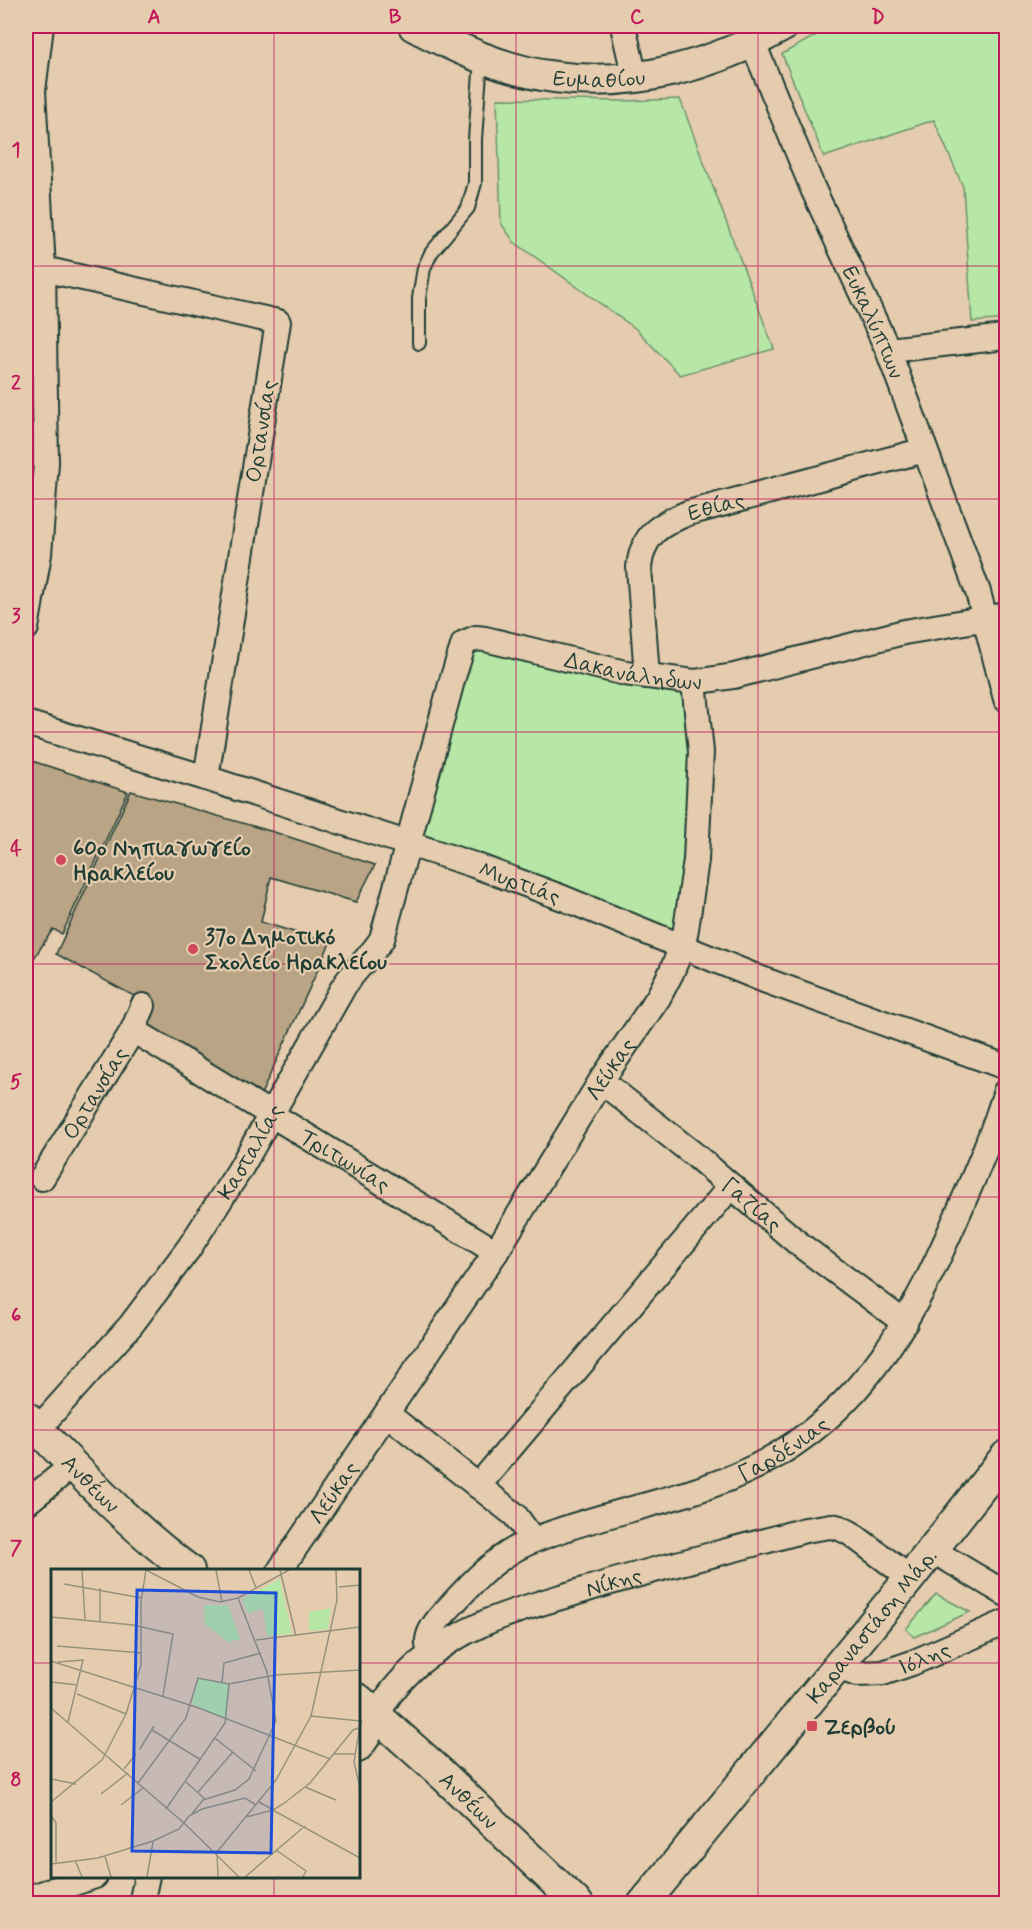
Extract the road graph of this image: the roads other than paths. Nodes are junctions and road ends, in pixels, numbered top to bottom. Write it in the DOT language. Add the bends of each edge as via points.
graph roads {
  1 [pos="41,26"];
  2 [pos="414,26"];
  3 [pos="623,26"];
  4 [pos="783,26"];
  5 [pos="753,43"];
  6 [pos="31,54"];
  7 [pos="481,57"];
  8 [pos="635,78"];
  9 [pos="34,268"];
  10 [pos="1006,336"];
  11 [pos="419,343"];
  12 [pos="888,350"];
  13 [pos="925,450"];
  14 [pos="36,461"];
  15 [pos="992,613"];
  16 [pos="26,628"];
  17 [pos="647,676"];
  18 [pos="694,682"];
  19 [pos="1006,699"];
  20 [pos="26,723"];
  21 [pos="206,778"];
  22 [pos="407,843"];
  23 [pos="682,948"];
  24 [pos="143,1006"];
  25 [pos="133,1030"];
  26 [pos="1006,1067"];
  27 [pos="601,1081"];
  28 [pos="1006,1091"];
  29 [pos="270,1114"];
  30 [pos="42,1178"];
  31 [pos="731,1186"];
  32 [pos="496,1252"];
  33 [pos="905,1323"];
  34 [pos="387,1414"];
  35 [pos="32,1423"];
  36 [pos="1006,1456"];
  37 [pos="73,1465"];
  38 [pos="478,1486"];
  39 [pos="26,1503"];
  40 [pos="533,1540"];
  41 [pos="932,1550"];
  42 [pos="188,1569"];
  43 [pos="281,1569"];
  44 [pos="910,1578"];
  45 [pos="1006,1594"];
  46 [pos="1006,1622"];
  47 [pos="432,1654"];
  48 [pos="838,1667"];
  49 [pos="368,1707"];
  50 [pos="360,1747"];
  51 [pos="90,1878"];
  52 [pos="147,1878"];
  53 [pos="26,1899"];
  54 [pos="141,1904"];
  55 [pos="578,1904"];
  56 [pos="642,1904"];
  1 -- 6 [label="street"];
  2 -- 7 [label="street, Ευμαθίου"];
  3 -- 8 [label="street"];
  4 -- 5 [label="street, Ευμαθίου"];
  5 -- 8 [label="street, Ευμαθίου" via="668,72"];
  5 -- 12 [label="street, Ευκαλύπτων" via="813,189"];
  6 -- 9 [label="street"];
  7 -- 8 [label="street, Ευμαθίου" via="554,77"];
  7 -- 11 [label="lane" via="475,183 468,208 424,267"];
  9 -- 14 [label="street"];
  9 -- 21 [label="street, Ορτανσίας" via="278,322"];
  10 -- 12 [label="street"];
  12 -- 13 [label="street, Ευκαλύπτων"];
  13 -- 15 [label="street, Ευκαλύπτων"];
  13 -- 17 [label="street, Εθίας" via="688,513 654,531 646,540 639,567"];
  14 -- 16 [label="street" via="39,554"];
  15 -- 18 [label="street, Δακανάληδων" via="734,676"];
  15 -- 19 [label="street"];
  17 -- 18 [label="street, Δακανάληδων"];
  17 -- 22 [label="street, Δακανάληδων" via="498,641 476,638 464,643"];
  18 -- 23 [label="street, Λεύκας" via="701,752 698,826 690,913"];
  20 -- 21 [label="street, Μυρτιάς"];
  21 -- 22 [label="street, Μυρτιάς"];
  22 -- 23 [label="street, Μυρτιάς" via="521,882"];
  22 -- 29 [label="street, Κασταλίας" via="382,939 344,986"];
  23 -- 26 [label="street, Μυρτιάς"];
  23 -- 27 [label="street, Λεύκας" via="658,998"];
  24 -- 25 [label="street, Ορτανσίας"];
  25 -- 29 [label="street, Τριτωνίας"];
  25 -- 30 [label="street, Ορτανσίας"];
  27 -- 31 [label="street, Γαζίας"];
  27 -- 32 [label="street, Λεύκας"];
  28 -- 33 [label="street, Γαρδένιας" via="941,1252"];
  29 -- 32 [label="street, Τριτωνίας"];
  29 -- 35 [label="street, Κασταλίας" via="189,1248 131,1325"];
  31 -- 33 [label="street, Γαζίας" via="799,1244"];
  31 -- 38 [label="street"];
  32 -- 34 [label="street, Λεύκας"];
  33 -- 40 [label="street, Γαρδένιας" via="876,1365 840,1406 813,1431 773,1457 725,1479"];
  34 -- 38 [label="street"];
  34 -- 43 [label="street, Λεύκας"];
  35 -- 37 [label="street, Ανθέων"];
  36 -- 41 [label="street, Καραναστάση Μάρ."];
  37 -- 39 [label="street"];
  37 -- 42 [label="street, Ανθέων"];
  38 -- 40 [label="street" via="515,1515"];
  40 -- 47 [label="street, Γαρδένιας" via="510,1552 478,1578 440,1617 429,1638"];
  41 -- 44 [label="street, Καραναστάση Μάρ."];
  41 -- 45 [label="street"];
  44 -- 47 [label="street, Νίκης" via="850,1533 831,1526 819,1527 616,1580 505,1614 467,1631"];
  44 -- 48 [label="street, Καραναστάση Μάρ."];
  46 -- 48 [label="street, Ιόλης" via="883,1673 857,1674"];
  47 -- 49 [label="street, Νίκης"];
  48 -- 56 [label="street, Καραναστάση Μάρ."];
  49 -- 50 [label="street, Νίκης" via="370,1734"];
  49 -- 55 [label="street, Ανθέων"];
  51 -- 53 [label="street"];
  52 -- 54 [label="street"];
}
